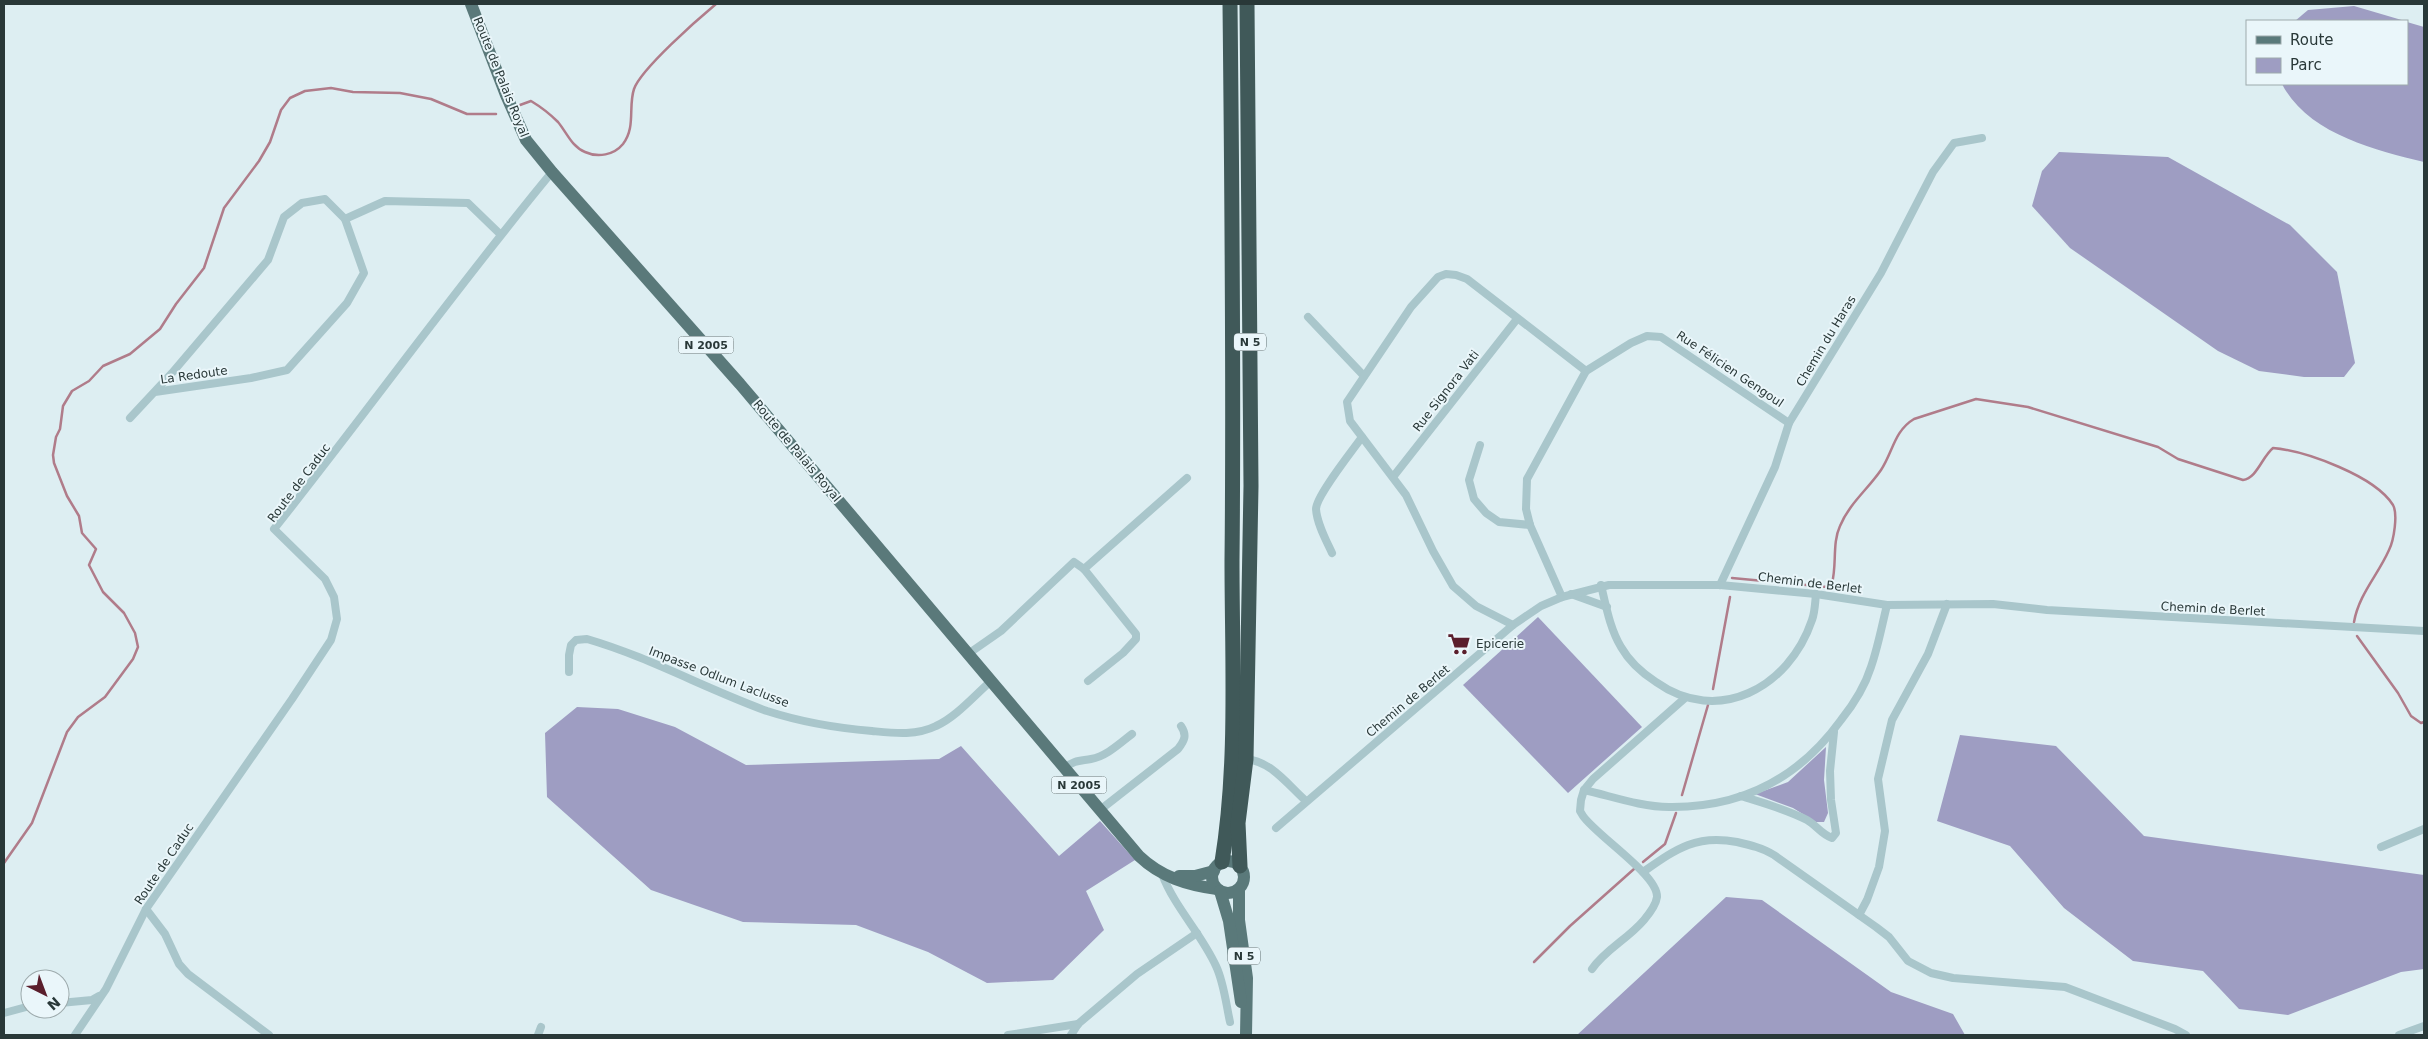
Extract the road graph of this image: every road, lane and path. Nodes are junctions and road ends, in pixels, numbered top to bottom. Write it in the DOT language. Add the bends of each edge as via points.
graph roads {
  1 [pos="471,4"];
  2 [pos="1230,4"];
  3 [pos="1247,4"];
  4 [pos="1982,138"];
  5 [pos="552,172"];
  6 [pos="345,219"];
  7 [pos="500,234"];
  8 [pos="1308,317"];
  9 [pos="1517,319"];
  10 [pos="1586,371"];
  11 [pos="1364,376"];
  12 [pos="155,392"];
  13 [pos="130,418"];
  14 [pos="1789,423"];
  15 [pos="1362,437"];
  16 [pos="1480,445"];
  17 [pos="1393,477"];
  18 [pos="1187,478"];
  19 [pos="1530,525"];
  20 [pos="1332,554"];
  21 [pos="1084,569"];
  22 [pos="1601,585"];
  23 [pos="1720,585"];
  24 [pos="1572,594"];
  25 [pos="1816,594"];
  26 [pos="1562,597"];
  27 [pos="1887,604"];
  28 [pos="1948,604"];
  29 [pos="1607,607"];
  30 [pos="1513,625"];
  31 [pos="2424,631"];
  32 [pos="968,654"];
  33 [pos="569,672"];
  34 [pos="992,681"];
  35 [pos="1088,681"];
  36 [pos="1685,698"];
  37 [pos="1181,726"];
  38 [pos="1834,730"];
  39 [pos="1132,734"];
  40 [pos="1246,759"];
  41 [pos="1065,768"];
  42 [pos="1584,790"];
  43 [pos="1741,796"];
  44 [pos="1230,800"];
  45 [pos="1306,801"];
  46 [pos="1100,810"];
  47 [pos="1276,828"];
  48 [pos="2424,829"];
  49 [pos="2381,847"];
  50 [pos="1240,866"];
  51 [pos="1218,867"];
  52 [pos="1643,872"];
  53 [pos="1162,874"];
  54 [pos="1239,889"];
  55 [pos="1219,890"];
  56 [pos="146,909"];
  57 [pos="1858,914"];
  58 [pos="1198,933"];
  59 [pos="1592,970"];
  60 [pos="99,996"];
  61 [pos="70,1002"];
  62 [pos="20,1009"];
  63 [pos="4,1013"];
  64 [pos="1230,1022"];
  65 [pos="1078,1024"];
  66 [pos="2424,1026"];
  67 [pos="1246,1030"];
  68 [pos="75,1035"];
  69 [pos="269,1035"];
  70 [pos="1008,1035"];
  71 [pos="1071,1035"];
  72 [pos="2186,1035"];
  73 [pos="2400,1035"];
  1 -- 5 [label="main road, Route de Palais Royal / N 2005" via="526,140"];
  2 -- 44 [label="highway, N 5" via="1233,430"];
  3 -- 40 [label="highway, N 5" via="1251,486"];
  4 -- 14 [label="street, Chemin du Haras" via="1954,143 1933,172 1881,274"];
  5 -- 7 [label="street, Route de Caduc"];
  5 -- 32 [label="main road, Route de Palais Royal / N 2005" via="740,384"];
  6 -- 7 [label="street" via="385,201 468,203"];
  6 -- 12 [label="street, La Redoute" via="325,199 302,203 284,217 268,260"];
  6 -- 12 [label="street, La Redoute" via="364,273 347,303 287,370"];
  7 -- 56 [label="street, Route de Caduc" via="366,414 274,529 325,579 334,597 337,619 331,640"];
  8 -- 11 [label="street"];
  9 -- 10 [label="street"];
  9 -- 11 [label="street" via="1466,279 1446,274 1438,277 1411,307"];
  9 -- 17 [label="street, Rue Signora Vati"];
  10 -- 14 [label="street, Rue Félicien Gengoul" via="1631,342 1647,336 1661,336"];
  10 -- 19 [label="street, Rue Félicien Gengoul" via="1527,479 1526,509"];
  11 -- 15 [label="street" via="1347,402 1350,421"];
  12 -- 13 [label="street"];
  14 -- 23 [label="street, Chemin du Haras" via="1775,467"];
  15 -- 17 [label="street"];
  15 -- 20 [label="street" via="1316,507"];
  16 -- 19 [label="street" via="1469,480 1474,499 1499,522"];
  17 -- 30 [label="street" via="1406,495 1453,586 1476,606"];
  18 -- 21 [label="street"];
  19 -- 26 [label="street, Rue Félicien Gengoul"];
  21 -- 32 [label="street" via="1074,562 1001,631"];
  21 -- 35 [label="street" via="1136,634 1136,639 1123,653"];
  22 -- 23 [label="street, Chemin de Berlet"];
  22 -- 24 [label="street, Chemin de Berlet"];
  22 -- 29 [label="street"];
  23 -- 25 [label="street, Chemin de Berlet"];
  24 -- 26 [label="street, Chemin de Berlet"];
  24 -- 29 [label="street"];
  25 -- 27 [label="street, Chemin de Berlet"];
  25 -- 36 [label="street" via="1813,619 1805,637 1779,674 1766,685 1729,700"];
  26 -- 30 [label="street, Chemin de Berlet" via="1541,606"];
  27 -- 28 [label="street, Chemin de Berlet"];
  27 -- 38 [label="street" via="1871,668 1852,706"];
  28 -- 31 [label="street, Chemin de Berlet" via="1993,604 2057,611"];
  28 -- 57 [label="street" via="1928,654 1892,720 1878,778 1885,831 1879,867 1867,900"];
  29 -- 36 [label="street" via="1613,631 1632,662 1665,689"];
  30 -- 45 [label="street, Chemin de Berlet"];
  32 -- 34 [label="main road, Route de Palais Royal / N 2005"];
  33 -- 34 [label="street, Impasse Odlum Laclusse" via="571,646 576,640 587,639 767,710 844,728 899,733 935,727"];
  34 -- 41 [label="main road, Route de Palais Royal / N 2005"];
  36 -- 42 [label="street" via="1605,766"];
  37 -- 46 [label="street" via="1185,735 1178,748"];
  38 -- 43 [label="street" via="1793,771 1766,787"];
  38 -- 43 [label="street" via="1830,771 1836,833 1832,838 1808,821"];
  39 -- 41 [label="street" via="1100,755 1075,760"];
  40 -- 44 [label="highway" via="1236,766"];
  40 -- 45 [label="street" via="1269,766"];
  40 -- 50 [label="highway, N 5" via="1238,823"];
  41 -- 46 [label="main road, Route de Palais Royal / N 2005"];
  42 -- 43 [label="street" via="1668,807 1709,806"];
  42 -- 52 [label="street" via="1580,811 1587,822"];
  44 -- 51 [label="highway, N 5"];
  45 -- 47 [label="street, Chemin de Berlet"];
  46 -- 53 [label="main road, Route de Palais Royal / N 2005" via="1139,856"];
  48 -- 49 [label="street"];
  50 -- 51 [label="main road" via="1232,861"];
  50 -- 54 [label="main road, N 5" via="1244,876"];
  51 -- 53 [label="main road" via="1186,877"];
  51 -- 55 [label="main road, N 5" via="1212,878"];
  52 -- 57 [label="street" via="1674,850 1697,841 1718,839 1746,844 1774,855"];
  52 -- 59 [label="street" via="1657,894 1653,907 1636,929 1607,950"];
  53 -- 55 [label="main road, Route de Palais Royal / N 2005"];
  53 -- 58 [label="street" via="1174,902"];
  54 -- 55 [label="main road" via="1230,893"];
  54 -- 67 [label="main road, N 5" via="1239,920 1247,978"];
  55 -- 67 [label="main road, N 5" via="1229,921"];
  56 -- 60 [label="street, Route de Caduc" via="106,989"];
  56 -- 69 [label="street" via="188,974"];
  57 -- 72 [label="street" via="1889,937 1908,961 1931,973 1953,978 2064,987"];
  58 -- 64 [label="street" via="1217,966"];
  58 -- 65 [label="street" via="1137,974"];
  60 -- 61 [label="street"];
  60 -- 68 [label="street, Route de Caduc"];
  62 -- 63 [label="street"];
  65 -- 70 [label="street"];
  65 -- 71 [label="street"];
  66 -- 73 [label="street"];
}
